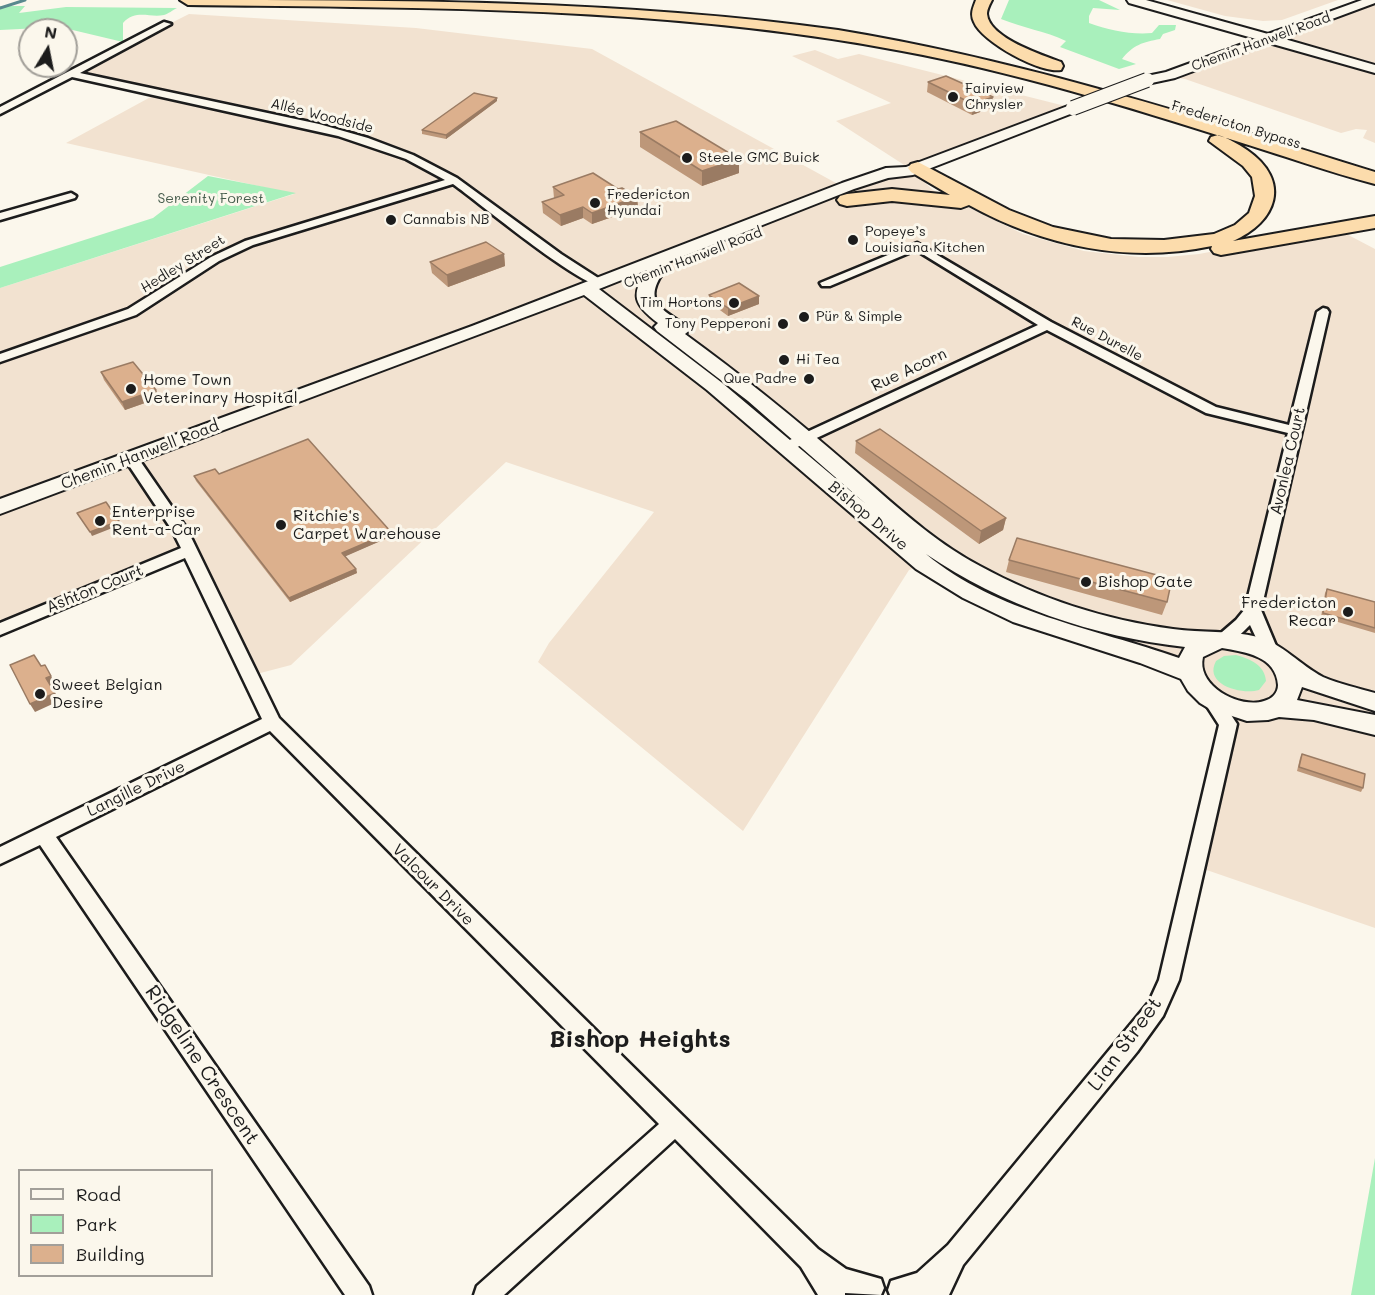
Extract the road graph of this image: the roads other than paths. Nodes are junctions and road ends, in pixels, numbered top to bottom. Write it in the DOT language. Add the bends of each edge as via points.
graph roads {
  1 [pos="188,0"];
  2 [pos="681,0"];
  3 [pos="984,0"];
  4 [pos="1133,0"];
  5 [pos="1155,0"];
  6 [pos="1353,0"];
  7 [pos="1373,0"];
  8 [pos="1233,21"];
  9 [pos="1216,23"];
  10 [pos="1291,23"];
  11 [pos="167,24"];
  12 [pos="1305,25"];
  13 [pos="1268,35"];
  14 [pos="1225,46"];
  15 [pos="1245,47"];
  16 [pos="1312,48"];
  17 [pos="1375,63"];
  18 [pos="1375,69"];
  19 [pos="78,70"];
  20 [pos="78,76"];
  21 [pos="62,78"];
  22 [pos="1147,80"];
  23 [pos="1096,82"];
  24 [pos="1138,105"];
  25 [pos="0,111"];
  26 [pos="1375,167"];
  27 [pos="910,171"];
  28 [pos="1375,178"];
  29 [pos="452,181"];
  30 [pos="71,196"];
  31 [pos="847,200"];
  32 [pos="961,202"];
  33 [pos="0,217"];
  34 [pos="1375,222"];
  35 [pos="654,273"];
  36 [pos="826,283"];
  37 [pos="601,294"];
  38 [pos="1323,312"];
  39 [pos="546,314"];
  40 [pos="1047,325"];
  41 [pos="478,330"];
  42 [pos="0,358"];
  43 [pos="714,363"];
  44 [pos="1295,431"];
  45 [pos="796,443"];
  46 [pos="131,458"];
  47 [pos="0,507"];
  48 [pos="190,550"];
  49 [pos="1253,610"];
  50 [pos="0,629"];
  51 [pos="1215,640"];
  52 [pos="1277,659"];
  53 [pos="1190,673"];
  54 [pos="1210,697"];
  55 [pos="1375,702"];
  56 [pos="1270,709"];
  57 [pos="272,722"];
  58 [pos="1228,724"];
  59 [pos="1375,725"];
  60 [pos="44,835"];
  61 [pos="0,856"];
  62 [pos="674,1125"];
  63 [pos="957,1254"];
  64 [pos="809,1258"];
  65 [pos="866,1292"];
  66 [pos="904,1292"];
  67 [pos="360,1295"];
  68 [pos="486,1295"];
  69 [pos="833,1295"];
  70 [pos="936,1295"];
  1 -- 24 [label="highway" via="552,7 722,19 837,34 952,56"];
  2 -- 23 [label="highway" via="747,7 914,36"];
  3 -- 23 [label="highway" via="979,19 999,39"];
  4 -- 9 [label="main road"];
  5 -- 8 [label="main road"];
  6 -- 10 [label="main road, Chemin Hanwell Road"];
  7 -- 12 [label="main road, Chemin Hanwell Road"];
  8 -- 10 [label="main road"];
  8 -- 13 [label="main road"];
  9 -- 13 [label="main road"];
  9 -- 14 [label="main road" via="1230,33"];
  10 -- 13 [label="main road, Chemin Hanwell Road"];
  11 -- 19 [label="street"];
  12 -- 13 [label="main road, Chemin Hanwell Road"];
  12 -- 16 [label="main road" via="1303,31"];
  13 -- 14 [label="main road, Chemin Hanwell Road"];
  13 -- 15 [label="main road, Chemin Hanwell Road"];
  13 -- 16 [label="main road"];
  14 -- 22 [label="main road, Chemin Hanwell Road" via="1157,71"];
  15 -- 16 [label="main road"];
  15 -- 22 [label="main road, Chemin Hanwell Road"];
  16 -- 17 [label="main road"];
  16 -- 18 [label="main road"];
  20 -- 29 [label="street, Allée Woodside" via="327,129 380,145"];
  21 -- 25 [label="street"];
  22 -- 27 [label="main road, Chemin Hanwell Road, bridge"];
  23 -- 26 [label="highway, Fredericton Bypass"];
  24 -- 27 [label="highway" via="1209,137 1251,162 1265,186 1259,216 1247,227 1179,246 1092,243 1008,217"];
  24 -- 28 [label="highway, Fredericton Bypass"];
  27 -- 31 [label="main road, Chemin Hanwell Road" via="898,180"];
  27 -- 32 [label="highway"];
  27 -- 37 [label="main road, Chemin Hanwell Road" via="886,173 858,183"];
  29 -- 37 [label="street, Allée Woodside" via="488,204"];
  29 -- 42 [label="street, Hedley Street" via="249,243 215,259 132,312"];
  30 -- 33 [label="street"];
  31 -- 32 [label="highway" via="892,195"];
  31 -- 35 [label="main road, Chemin Hanwell Road"];
  32 -- 34 [label="highway" via="1023,234 1113,256 1199,254"];
  35 -- 37 [label="main road, Chemin Hanwell Road"];
  35 -- 43 [label="main road" via="642,290 644,299 702,345"];
  36 -- 40 [label="street, Rue Durelle" via="917,246"];
  37 -- 39 [label="main road, Chemin Hanwell Road"];
  37 -- 39 [label="main road" via="585,307"];
  37 -- 41 [label="main road, Chemin Hanwell Road" via="484,325"];
  37 -- 43 [label="main road, Bishop Drive"];
  37 -- 45 [label="main road, Bishop Drive" via="714,386"];
  38 -- 44 [label="street, Avonlea Court"];
  39 -- 41 [label="main road, Chemin Hanwell Road"];
  40 -- 44 [label="street, Rue Durelle" via="1211,410"];
  40 -- 45 [label="street, Rue Acorn"];
  41 -- 46 [label="main road, Chemin Hanwell Road"];
  43 -- 45 [label="main road, Bishop Drive"];
  44 -- 49 [label="street, Avonlea Court"];
  45 -- 51 [label="main road, Bishop Drive" via="940,552 996,585 1053,608 1127,629 1168,639"];
  45 -- 53 [label="main road, Bishop Drive" via="924,564 949,580 1019,615"];
  46 -- 47 [label="main road, Chemin Hanwell Road"];
  46 -- 48 [label="street, Valcour Drive"];
  48 -- 50 [label="street, Ashton Court"];
  48 -- 57 [label="street, Valcour Drive"];
  49 -- 51 [label="street" via="1242,624"];
  49 -- 52 [label="street"];
  51 -- 52 [label="main road" via="1256,645"];
  51 -- 53 [label="main road" via="1191,654"];
  52 -- 55 [label="main road" via="1316,684"];
  52 -- 56 [label="main road" via="1291,676 1292,689 1287,699"];
  53 -- 54 [label="main road"];
  54 -- 56 [label="main road" via="1245,710"];
  54 -- 58 [label="street"];
  56 -- 58 [label="street"];
  56 -- 59 [label="main road" via="1314,711"];
  57 -- 60 [label="street, Langille Drive"];
  57 -- 62 [label="street, Valcour Drive"];
  58 -- 63 [label="street, Lian Street" via="1171,969 1156,1009"];
  60 -- 61 [label="street, Langille Drive"];
  60 -- 67 [label="street, Ridgeline Crescent"];
  62 -- 64 [label="street, Valcour Drive"];
  62 -- 68 [label="street"];
  63 -- 66 [label="street, Lian Street" via="929,1281"];
  63 -- 70 [label="street, Lian Street"];
  64 -- 65 [label="street, Valcour Drive"];
  64 -- 69 [label="street, Valcour Drive"];
  65 -- 66 [label="street, Valcour Drive" via="885,1287"];
}
